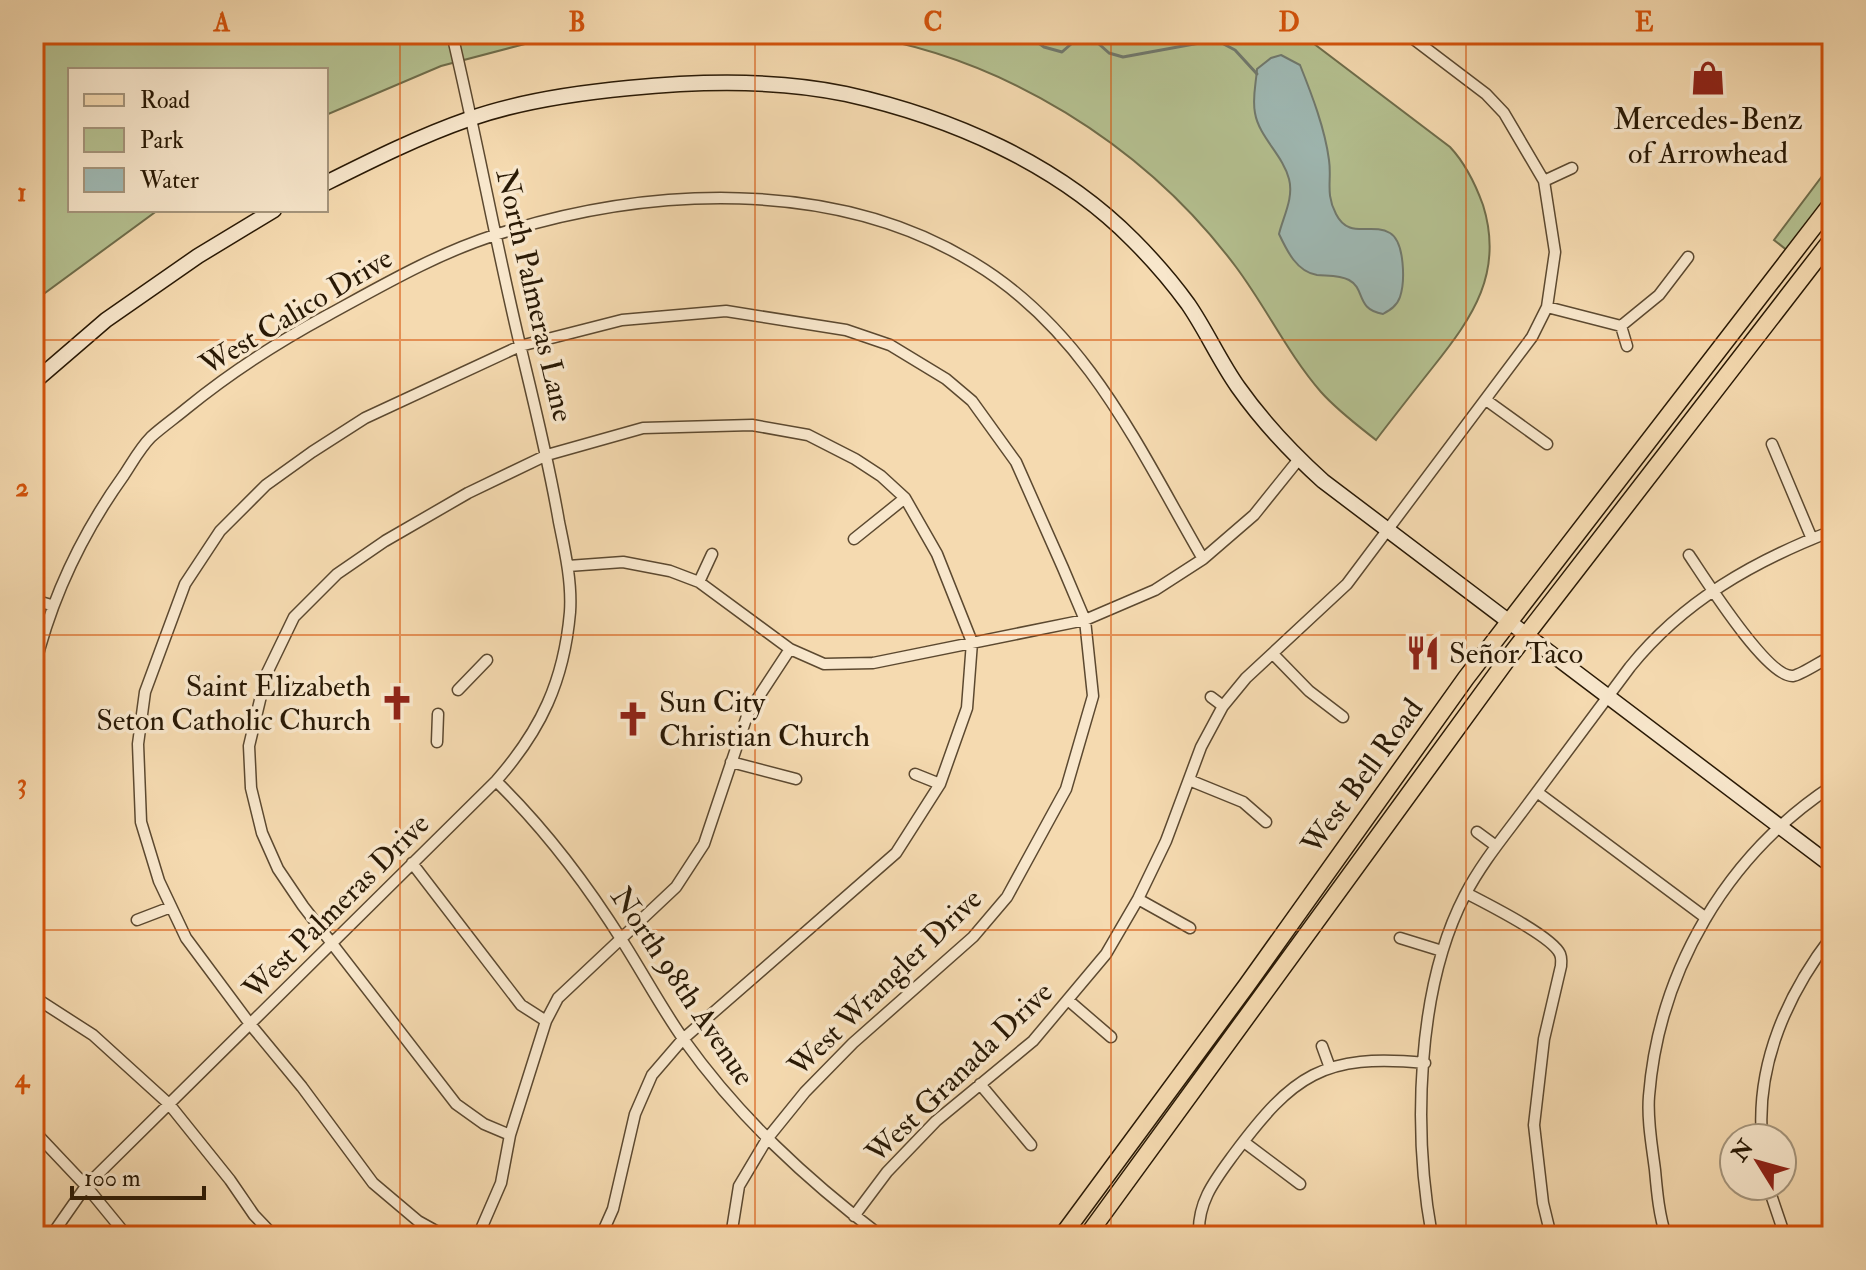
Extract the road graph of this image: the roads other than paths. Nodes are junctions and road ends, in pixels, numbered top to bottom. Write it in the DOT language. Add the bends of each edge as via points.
graph roads {
  1 [pos="452,34"];
  2 [pos="1407,34"];
  3 [pos="471,118"];
  4 [pos="1572,168"];
  5 [pos="1544,181"];
  6 [pos="328,182"];
  7 [pos="1832,203"];
  8 [pos="271,212"];
  9 [pos="496,235"];
  10 [pos="1832,239"];
  11 [pos="1688,257"];
  12 [pos="1547,307"];
  13 [pos="1621,326"];
  14 [pos="520,346"];
  15 [pos="1627,346"];
  16 [pos="34,382"];
  17 [pos="1486,400"];
  18 [pos="1547,444"];
  19 [pos="1772,444"];
  20 [pos="547,455"];
  21 [pos="1299,459"];
  22 [pos="905,498"];
  23 [pos="1388,531"];
  24 [pos="1832,531"];
  25 [pos="854,539"];
  26 [pos="1812,539"];
  27 [pos="712,554"];
  28 [pos="1689,555"];
  29 [pos="1203,559"];
  30 [pos="568,566"];
  31 [pos="699,582"];
  32 [pos="1713,591"];
  33 [pos="34,600"];
  34 [pos="51,605"];
  35 [pos="1085,620"];
  36 [pos="1509,622"];
  37 [pos="1526,635"];
  38 [pos="972,642"];
  39 [pos="790,649"];
  40 [pos="1273,654"];
  41 [pos="1832,656"];
  42 [pos="487,660"];
  43 [pos="34,670"];
  44 [pos="458,690"];
  45 [pos="1608,696"];
  46 [pos="1211,697"];
  47 [pos="1223,706"];
  48 [pos="438,714"];
  49 [pos="1343,717"];
  50 [pos="437,742"];
  51 [pos="731,762"];
  52 [pos="915,774"];
  53 [pos="796,779"];
  54 [pos="1189,780"];
  55 [pos="496,781"];
  56 [pos="940,784"];
  57 [pos="1832,786"];
  58 [pos="1537,792"];
  59 [pos="1266,822"];
  60 [pos="1781,825"];
  61 [pos="1477,832"];
  62 [pos="1496,846"];
  63 [pos="412,863"];
  64 [pos="1832,866"];
  65 [pos="1466,893"];
  66 [pos="1138,899"];
  67 [pos="171,907"];
  68 [pos="1706,918"];
  69 [pos="137,920"];
  70 [pos="1190,928"];
  71 [pos="1832,936"];
  72 [pos="1400,938"];
  73 [pos="622,939"];
  74 [pos="331,943"];
  75 [pos="1442,951"];
  76 [pos="34,997"];
  77 [pos="1068,1000"];
  78 [pos="546,1021"];
  79 [pos="250,1024"];
  80 [pos="1111,1037"];
  81 [pos="683,1039"];
  82 [pos="1322,1046"];
  83 [pos="1425,1063"];
  84 [pos="1330,1068"];
  85 [pos="980,1084"];
  86 [pos="169,1104"];
  87 [pos="1763,1122"];
  88 [pos="34,1131"];
  89 [pos="510,1135"];
  90 [pos="767,1139"];
  91 [pos="1244,1142"];
  92 [pos="1031,1145"];
  93 [pos="1300,1184"];
  94 [pos="86,1186"];
  95 [pos="1773,1202"];
  96 [pos="854,1216"];
  97 [pos="731,1235"];
  98 [pos="51,1236"];
  99 [pos="127,1236"];
  100 [pos="274,1236"];
  101 [pos="445,1236"];
  102 [pos="478,1236"];
  103 [pos="601,1236"];
  104 [pos="744,1236"];
  105 [pos="881,1236"];
  106 [pos="1062,1236"];
  107 [pos="1087,1236"];
  108 [pos="1199,1236"];
  109 [pos="1432,1236"];
  110 [pos="1551,1236"];
  111 [pos="1666,1236"];
  112 [pos="1785,1236"];
  1 -- 3 [label="street, North Palmeras Lane"];
  2 -- 5 [label="street" via="1504,113"];
  3 -- 6 [label="street"];
  3 -- 9 [label="street, North Palmeras Lane"];
  3 -- 21 [label="street" via="564,95 691,82 844,94 977,135 1069,187 1132,239 1188,303 1242,393"];
  4 -- 5 [label="street"];
  5 -- 12 [label="street, West Granada Drive" via="1555,252"];
  7 -- 36 [label="main road, West Bell Road"];
  8 -- 16 [label="street" via="106,320"];
  9 -- 14 [label="street, North Palmeras Lane"];
  9 -- 29 [label="street, West Calico Drive" via="619,205 713,197 867,216 931,239 1010,287 1060,331 1106,391"];
  9 -- 34 [label="street, West Calico Drive" via="423,263 308,326 226,376 150,438 87,529"];
  10 -- 37 [label="main road, West Bell Road"];
  11 -- 13 [label="street" via="1659,295"];
  12 -- 13 [label="street"];
  12 -- 17 [label="street, West Granada Drive"];
  13 -- 15 [label="street"];
  14 -- 20 [label="street, North Palmeras Lane"];
  14 -- 35 [label="street, West Wrangler Drive" via="622,320 726,311 846,330 890,345 946,379 972,401 999,437 1042,515"];
  14 -- 67 [label="street, West Wrangler Drive" via="365,418 266,485 220,531 185,584 145,692 138,744 141,822"];
  17 -- 18 [label="street"];
  17 -- 23 [label="street, West Granada Drive"];
  19 -- 26 [label="street"];
  20 -- 22 [label="street" via="643,428 752,425 808,435 855,459"];
  20 -- 30 [label="street, North Palmeras Lane"];
  20 -- 74 [label="street" via="468,493 337,574 294,617 266,675 249,746 251,788 278,869"];
  21 -- 23 [label="street"];
  21 -- 29 [label="street" via="1254,515"];
  22 -- 25 [label="street"];
  22 -- 38 [label="street" via="937,554"];
  23 -- 36 [label="street"];
  23 -- 40 [label="street, West Granada Drive" via="1347,584"];
  24 -- 26 [label="street"];
  26 -- 32 [label="street"];
  27 -- 31 [label="street"];
  28 -- 32 [label="street"];
  29 -- 35 [label="street" via="1155,590"];
  30 -- 31 [label="street" via="623,562"];
  30 -- 55 [label="street, West Palmeras Drive" via="570,610 557,681 539,725"];
  31 -- 39 [label="street"];
  32 -- 41 [label="street" via="1782,674 1796,676"];
  32 -- 45 [label="street" via="1658,635"];
  33 -- 34 [label="street"];
  34 -- 43 [label="street, West Calico Drive"];
  35 -- 38 [label="street"];
  35 -- 90 [label="street, West Wrangler Drive" via="1093,696 1066,789 1007,897 973,937 853,1043"];
  36 -- 37 [label="street"];
  36 -- 106 [label="main road, West Bell Road"];
  37 -- 45 [label="street"];
  37 -- 107 [label="main road, West Bell Road"];
  38 -- 39 [label="street" via="873,663 824,664"];
  38 -- 56 [label="street" via="967,708"];
  39 -- 51 [label="street" via="748,713"];
  40 -- 47 [label="street, West Granada Drive"];
  40 -- 49 [label="street"];
  42 -- 44 [label="street"];
  45 -- 58 [label="street"];
  45 -- 60 [label="street"];
  46 -- 47 [label="street"];
  47 -- 54 [label="street, West Granada Drive"];
  48 -- 50 [label="street"];
  51 -- 53 [label="street"];
  51 -- 73 [label="street" via="704,844 676,887"];
  52 -- 56 [label="street"];
  54 -- 59 [label="street" via="1243,802"];
  54 -- 66 [label="street, West Granada Drive"];
  55 -- 63 [label="street, West Palmeras Drive"];
  55 -- 73 [label="street, North 98th Avenue" via="558,847"];
  56 -- 81 [label="street" via="896,853"];
  57 -- 60 [label="street"];
  58 -- 62 [label="street"];
  58 -- 68 [label="street"];
  60 -- 64 [label="street"];
  60 -- 68 [label="street" via="1742,865"];
  61 -- 62 [label="street"];
  62 -- 65 [label="street"];
  63 -- 74 [label="street, West Palmeras Drive"];
  63 -- 78 [label="street" via="521,1005"];
  65 -- 75 [label="street"];
  65 -- 110 [label="street" via="1539,935 1561,955 1534,1125"];
  66 -- 70 [label="street"];
  66 -- 77 [label="street, West Granada Drive" via="1106,954"];
  67 -- 69 [label="street"];
  67 -- 79 [label="street, West Wrangler Drive" via="186,938"];
  68 -- 111 [label="street" via="1675,976 1649,1098"];
  71 -- 87 [label="street" via="1787,1005 1772,1046"];
  72 -- 75 [label="street"];
  73 -- 78 [label="street" via="558,998"];
  73 -- 81 [label="street, North 98th Avenue"];
  74 -- 79 [label="street, West Palmeras Drive"];
  74 -- 89 [label="street" via="456,1104"];
  75 -- 83 [label="street" via="1430,1002"];
  76 -- 86 [label="street" via="93,1035"];
  77 -- 80 [label="street"];
  77 -- 85 [label="street, West Granada Drive" via="1033,1041"];
  78 -- 89 [label="street"];
  79 -- 86 [label="street, West Palmeras Drive"];
  79 -- 101 [label="street, West Wrangler Drive" via="373,1183"];
  81 -- 90 [label="street, North 98th Avenue"];
  81 -- 103 [label="street" via="652,1075 635,1114 613,1209"];
  82 -- 84 [label="street"];
  83 -- 84 [label="street" via="1377,1060"];
  83 -- 109 [label="street" via="1422,1156"];
  84 -- 91 [label="street" via="1283,1095"];
  85 -- 92 [label="street"];
  85 -- 96 [label="street, West Granada Drive" via="887,1172"];
  86 -- 94 [label="street, West Palmeras Drive"];
  86 -- 100 [label="street"];
  88 -- 94 [label="street"];
  89 -- 102 [label="street" via="501,1183"];
  90 -- 96 [label="street, North 98th Avenue"];
  90 -- 97 [label="street, West Wrangler Drive" via="739,1186"];
  91 -- 93 [label="street"];
  91 -- 108 [label="street" via="1204,1198"];
  94 -- 98 [label="street, West Palmeras Drive"];
  94 -- 99 [label="street"];
  95 -- 112 [label="street"];
  96 -- 105 [label="street, North 98th Avenue"];
  97 -- 104 [label="street, West Wrangler Drive"];
}
